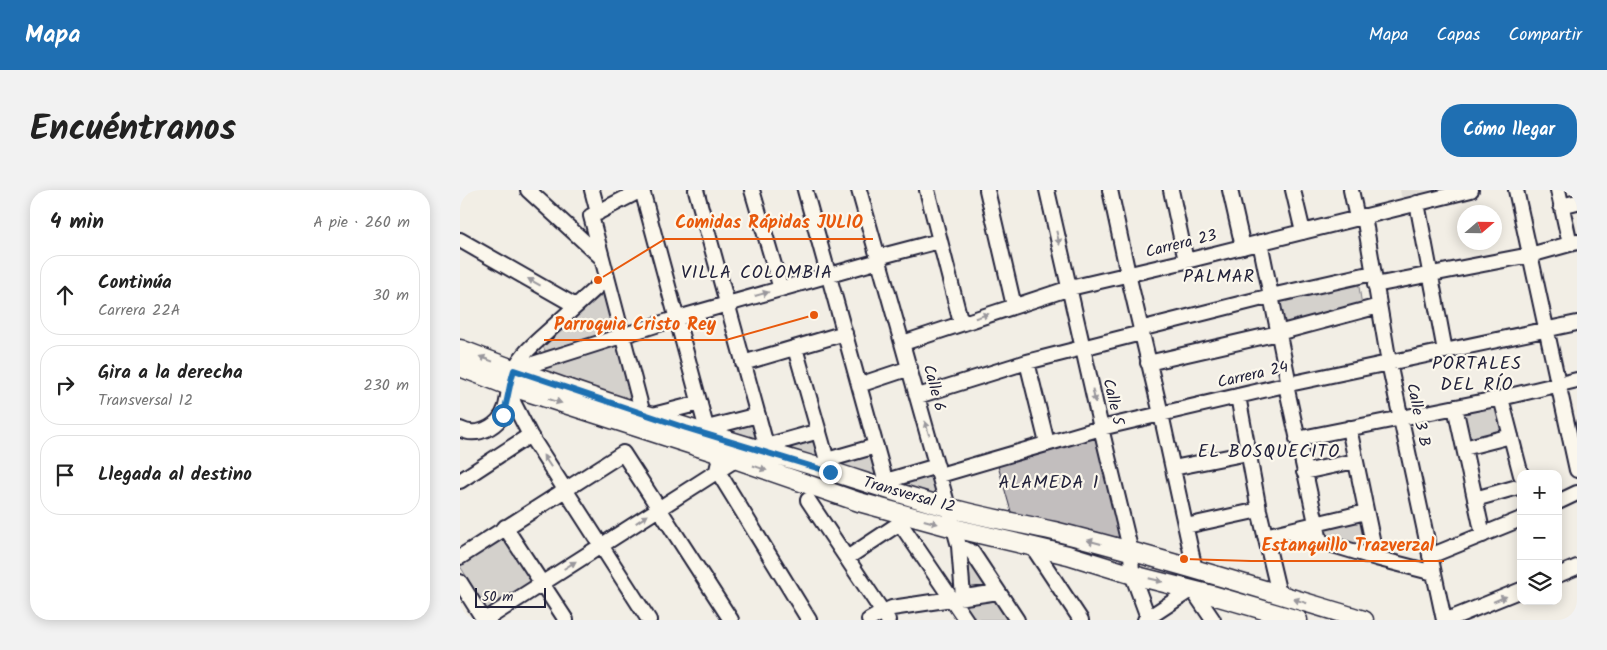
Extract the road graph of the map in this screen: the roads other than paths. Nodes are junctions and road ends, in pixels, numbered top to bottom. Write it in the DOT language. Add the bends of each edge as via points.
graph roads {
  1 [pos="528,190"];
  2 [pos="592,190"];
  3 [pos="641,190"];
  4 [pos="696,190"];
  5 [pos="752,190"];
  6 [pos="805,190"];
  7 [pos="859,190"];
  8 [pos="927,190"];
  9 [pos="987,190"];
  10 [pos="1047,190"];
  11 [pos="1110,190"];
  12 [pos="1171,190"];
  13 [pos="1230,190"];
  14 [pos="1293,190"];
  15 [pos="1351,190"];
  16 [pos="1516,190"];
  17 [pos="1463,191"];
  18 [pos="1560,200"];
  19 [pos="1577,202"];
  20 [pos="1417,203"];
  21 [pos="594,214"];
  22 [pos="1360,217"];
  23 [pos="1303,232"];
  24 [pos="460,240"];
  25 [pos="940,242"];
  26 [pos="1260,242"];
  27 [pos="1574,243"];
  28 [pos="1243,247"];
  29 [pos="1530,255"];
  30 [pos="602,258"];
  31 [pos="878,259"];
  32 [pos="1186,261"];
  33 [pos="1128,274"];
  34 [pos="829,275"];
  35 [pos="1430,275"];
  36 [pos="608,278"];
  37 [pos="1374,279"];
  38 [pos="1070,288"];
  39 [pos="781,289"];
  40 [pos="1271,296"];
  41 [pos="728,304"];
  42 [pos="576,306"];
  43 [pos="1014,306"];
  44 [pos="1379,306"];
  45 [pos="678,318"];
  46 [pos="961,323"];
  47 [pos="1577,323"];
  48 [pos="1546,330"];
  49 [pos="1141,331"];
  50 [pos="845,333"];
  51 [pos="1278,333"];
  52 [pos="622,335"];
  53 [pos="903,343"];
  54 [pos="1083,347"];
  55 [pos="795,348"];
  56 [pos="460,349"];
  57 [pos="1445,351"];
  58 [pos="1027,362"];
  59 [pos="743,363"];
  60 [pos="1389,363"];
  61 [pos="1148,364"];
  62 [pos="460,367"];
  63 [pos="910,368"];
  64 [pos="512,378"];
  65 [pos="1577,380"];
  66 [pos="859,384"];
  67 [pos="1557,384"];
  68 [pos="1288,385"];
  69 [pos="918,396"];
  70 [pos="1238,396"];
  71 [pos="1502,398"];
  72 [pos="700,403"];
  73 [pos="1455,407"];
  74 [pos="1161,414"];
  75 [pos="646,415"];
  76 [pos="758,415"];
  77 [pos="1400,418"];
  78 [pos="1101,428"];
  79 [pos="1349,428"];
  80 [pos="464,431"];
  81 [pos="818,431"];
  82 [pos="530,435"];
  83 [pos="1511,436"];
  84 [pos="1297,439"];
  85 [pos="1047,443"];
  86 [pos="876,446"];
  87 [pos="718,447"];
  88 [pos="1464,448"];
  89 [pos="767,449"];
  90 [pos="1248,453"];
  91 [pos="1355,461"];
  92 [pos="829,466"];
  93 [pos="1173,468"];
  94 [pos="939,470"];
  95 [pos="1520,470"];
  96 [pos="1577,470"];
  97 [pos="1304,472"];
  98 [pos="460,481"];
  99 [pos="887,486"];
  100 [pos="1517,487"];
  101 [pos="565,489"];
  102 [pos="1577,493"];
  103 [pos="1475,499"];
  104 [pos="808,500"];
  105 [pos="1562,500"];
  106 [pos="660,508"];
  107 [pos="949,508"];
  108 [pos="1259,510"];
  109 [pos="1366,512"];
  110 [pos="1517,521"];
  111 [pos="1316,524"];
  112 [pos="1186,526"];
  113 [pos="506,527"];
  114 [pos="954,528"];
  115 [pos="1286,531"];
  116 [pos="1483,535"];
  117 [pos="1265,536"];
  118 [pos="1320,541"];
  119 [pos="601,546"];
  120 [pos="959,546"];
  121 [pos="1032,546"];
  122 [pos="1131,552"];
  123 [pos="1430,556"];
  124 [pos="460,557"];
  125 [pos="847,558"];
  126 [pos="1376,558"];
  127 [pos="1577,568"];
  128 [pos="1195,570"];
  129 [pos="1434,573"];
  130 [pos="1132,574"];
  131 [pos="1562,574"];
  132 [pos="460,582"];
  133 [pos="542,583"];
  134 [pos="1192,589"];
  135 [pos="998,592"];
  136 [pos="1517,592"];
  137 [pos="1279,594"];
  138 [pos="957,598"];
  139 [pos="885,616"];
  140 [pos="1270,616"];
  141 [pos="1147,619"];
  142 [pos="484,620"];
  143 [pos="566,620"];
  144 [pos="649,620"];
  145 [pos="731,620"];
  146 [pos="809,620"];
  147 [pos="869,620"];
  148 [pos="966,620"];
  149 [pos="1017,620"];
  150 [pos="1081,620"];
  151 [pos="1213,620"];
  152 [pos="1298,620"];
  153 [pos="1364,620"];
  154 [pos="1446,620"];
  1 -- 30 [label="street"];
  2 -- 21 [label="street"];
  3 -- 21 [label="street"];
  3 -- 45 [label="street"];
  4 -- 41 [label="street"];
  5 -- 39 [label="street"];
  6 -- 34 [label="street"];
  7 -- 31 [label="street, Calle 6"];
  8 -- 25 [label="street"];
  9 -- 43 [label="street"];
  10 -- 38 [label="street, Calle 5, one-way"];
  11 -- 33 [label="street"];
  12 -- 32 [label="street"];
  13 -- 28 [label="street"];
  14 -- 23 [label="street"];
  15 -- 22 [label="street, Calle 3 B"];
  16 -- 29 [label="street"];
  17 -- 20 [label="street, Carrera 23"];
  18 -- 19 [label="street"];
  18 -- 27 [label="street"];
  20 -- 22 [label="street, Carrera 23"];
  20 -- 35 [label="street"];
  21 -- 30 [label="street"];
  22 -- 23 [label="street, Carrera 23"];
  22 -- 37 [label="street, Calle 3 B"];
  23 -- 26 [label="street, Carrera 23"];
  42 -- 24 [label="street, one-way"];
  25 -- 31 [label="street"];
  25 -- 46 [label="street"];
  26 -- 28 [label="street, Carrera 23"];
  26 -- 40 [label="street"];
  27 -- 29 [label="street"];
  28 -- 32 [label="street, Carrera 23"];
  29 -- 35 [label="street"];
  29 -- 48 [label="street"];
  30 -- 36 [label="street"];
  31 -- 34 [label="street"];
  31 -- 53 [label="street, Calle 6"];
  32 -- 33 [label="street, Carrera 23"];
  33 -- 38 [label="street, Carrera 23"];
  33 -- 49 [label="street"];
  34 -- 39 [label="street"];
  34 -- 50 [label="street"];
  35 -- 37 [label="street"];
  35 -- 57 [label="street"];
  36 -- 42 [label="street"];
  36 -- 52 [label="street"];
  37 -- 40 [label="street"];
  37 -- 44 [label="street, Calle 3 B"];
  38 -- 43 [label="street, Carrera 23"];
  38 -- 54 [label="street, Calle 5"];
  41 -- 39 [label="street, one-way"];
  40 -- 49 [label="street"];
  40 -- 51 [label="street"];
  41 -- 45 [label="street"];
  41 -- 59 [label="street"];
  42 -- 64 [label="street" via="528,350"];
  46 -- 43 [label="street, Carrera 23, one-way"];
  44 -- 51 [label="street"];
  44 -- 60 [label="street, Calle 3 B"];
  45 -- 52 [label="street"];
  45 -- 72 [label="street"];
  46 -- 53 [label="street, Carrera 23"];
  47 -- 48 [label="street, Carrera 24"];
  48 -- 57 [label="street, Carrera 24"];
  48 -- 67 [label="street"];
  49 -- 54 [label="street"];
  49 -- 61 [label="street"];
  50 -- 55 [label="street"];
  50 -- 66 [label="street"];
  51 -- 61 [label="street"];
  51 -- 68 [label="street"];
  52 -- 64 [label="street"];
  52 -- 75 [label="street"];
  53 -- 63 [label="street, Calle 6"];
  54 -- 58 [label="street"];
  54 -- 78 [label="street, Calle 5, one-way"];
  55 -- 59 [label="street"];
  55 -- 81 [label="street"];
  64 -- 56 [label="main road, Transversal 12, one-way"];
  57 -- 60 [label="street, Carrera 24"];
  58 -- 69 [label="street"];
  58 -- 85 [label="street"];
  59 -- 76 [label="street"];
  60 -- 68 [label="street, Carrera 24"];
  60 -- 77 [label="street, Calle 3 B"];
  61 -- 74 [label="street"];
  62 -- 64 [label="main road, Transversal 12"];
  63 -- 66 [label="street"];
  63 -- 69 [label="street, Calle 6"];
  64 -- 75 [label="main road, Transversal 12"];
  64 -- 80 [label="street" via="507,404 497,422 485,430"];
  64 -- 82 [label="street" via="514,404"];
  64 -- 87 [label="main road, Transversal 12, one-way"];
  65 -- 67 [label="street"];
  66 -- 86 [label="street"];
  67 -- 71 [label="street"];
  67 -- 96 [label="street"];
  68 -- 70 [label="street, Carrera 24"];
  68 -- 84 [label="street"];
  94 -- 69 [label="street, Calle 6, one-way"];
  70 -- 74 [label="street, Carrera 24"];
  70 -- 90 [label="street"];
  71 -- 73 [label="street"];
  71 -- 83 [label="street"];
  72 -- 75 [label="street"];
  72 -- 87 [label="street"];
  73 -- 77 [label="street"];
  73 -- 88 [label="street"];
  74 -- 78 [label="street, Carrera 24"];
  74 -- 93 [label="street"];
  75 -- 87 [label="main road, Transversal 12"];
  76 -- 87 [label="street"];
  76 -- 89 [label="street"];
  77 -- 79 [label="street"];
  77 -- 123 [label="street, Calle 3 B"];
  78 -- 85 [label="street, Carrera 24"];
  78 -- 122 [label="street, Calle 5"];
  79 -- 84 [label="street"];
  79 -- 91 [label="street"];
  81 -- 89 [label="street"];
  81 -- 92 [label="street"];
  82 -- 98 [label="street"];
  101 -- 82 [label="street, one-way"];
  83 -- 88 [label="street"];
  83 -- 95 [label="street"];
  84 -- 97 [label="street"];
  85 -- 94 [label="street, Carrera 24"];
  86 -- 92 [label="street"];
  86 -- 99 [label="street"];
  87 -- 89 [label="main road, Transversal 12"];
  87 -- 106 [label="street"];
  87 -- 114 [label="main road, Transversal 12, one-way" via="859,502"];
  87 -- 146 [label="street"];
  88 -- 103 [label="street"];
  89 -- 92 [label="main road, Transversal 12"];
  90 -- 93 [label="street"];
  90 -- 108 [label="street"];
  91 -- 97 [label="street"];
  91 -- 109 [label="street"];
  92 -- 99 [label="main road, Transversal 12"];
  93 -- 112 [label="street"];
  94 -- 99 [label="street, Carrera 24"];
  94 -- 107 [label="street, Calle 6"];
  97 -- 111 [label="street"];
  99 -- 107 [label="main road, Transversal 12"];
  100 -- 103 [label="street"];
  101 -- 106 [label="street" via="623,453"];
  101 -- 113 [label="street"];
  101 -- 119 [label="street"];
  102 -- 105 [label="street"];
  103 -- 116 [label="street"];
  104 -- 125 [label="street"];
  119 -- 106 [label="street, one-way"];
  106 -- 145 [label="street"];
  107 -- 114 [label="street, Calle 6"];
  122 -- 107 [label="main road, Transversal 12, one-way"];
  108 -- 112 [label="street"];
  108 -- 117 [label="street"];
  109 -- 111 [label="street"];
  109 -- 126 [label="street"];
  110 -- 116 [label="street"];
  111 -- 115 [label="street"];
  111 -- 118 [label="street"];
  112 -- 128 [label="street"];
  113 -- 124 [label="street"];
  113 -- 133 [label="street"];
  114 -- 120 [label="street, Calle 6"];
  114 -- 121 [label="main road, Transversal 12"];
  115 -- 117 [label="street"];
  115 -- 118 [label="street"];
  116 -- 123 [label="street"];
  117 -- 137 [label="street"];
  118 -- 126 [label="street"];
  133 -- 119 [label="street, one-way"];
  119 -- 144 [label="street"];
  120 -- 135 [label="street" via="972,552"];
  120 -- 138 [label="street, Calle 6"];
  121 -- 130 [label="main road, Transversal 12"];
  121 -- 150 [label="street"];
  122 -- 128 [label="main road, Transversal 12"];
  122 -- 130 [label="street, Calle 5"];
  123 -- 129 [label="street, Calle 3 B"];
  125 -- 138 [label="street" via="900,523"];
  125 -- 139 [label="street"];
  126 -- 129 [label="street"];
  127 -- 131 [label="street"];
  128 -- 137 [label="main road, Transversal 12"];
  129 -- 154 [label="street, Calle 3 B"];
  130 -- 134 [label="main road, Transversal 12, one-way"];
  130 -- 141 [label="street, Calle 5"];
  132 -- 142 [label="street"];
  133 -- 142 [label="street"];
  133 -- 143 [label="street"];
  134 -- 140 [label="main road, Transversal 12"];
  134 -- 141 [label="street"];
  134 -- 151 [label="street"];
  135 -- 138 [label="street"];
  135 -- 149 [label="street"];
  154 -- 136 [label="street, one-way"];
  153 -- 137 [label="main road, Transversal 12, one-way"];
  138 -- 139 [label="street" via="892,608"];
  138 -- 148 [label="street"];
  139 -- 147 [label="street"];
  140 -- 152 [label="main road, Transversal 12"];
}
